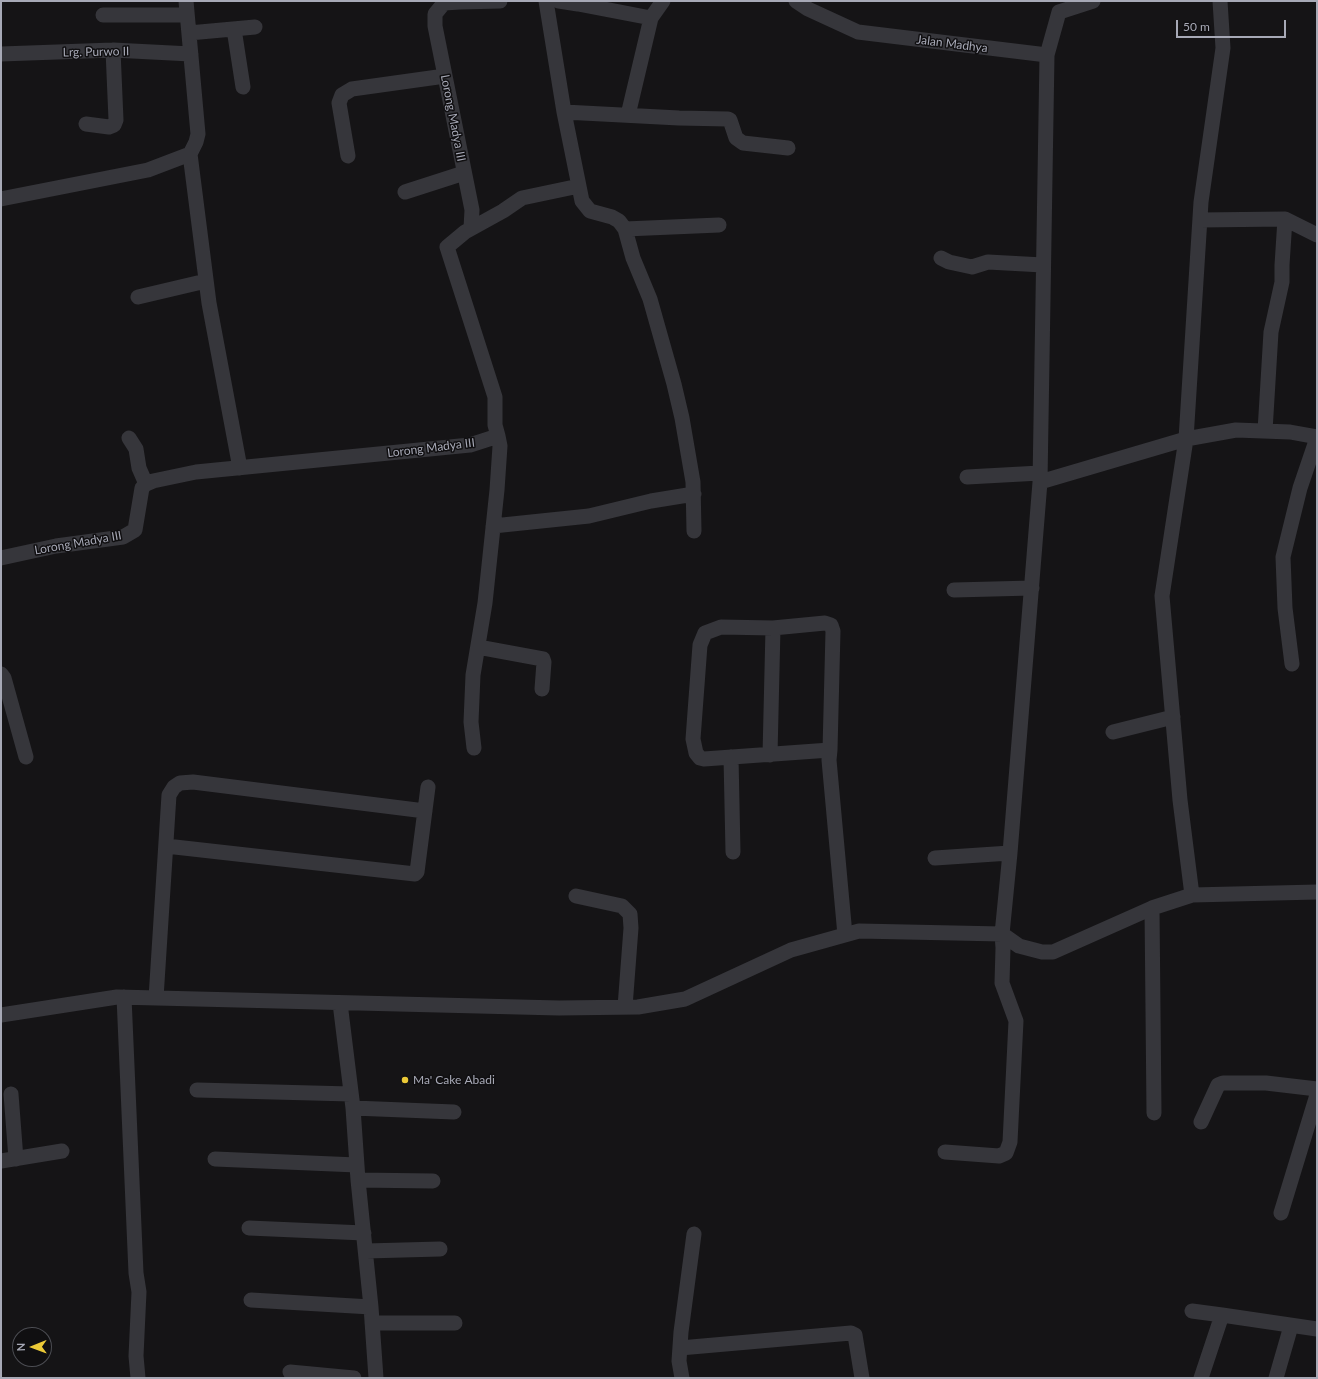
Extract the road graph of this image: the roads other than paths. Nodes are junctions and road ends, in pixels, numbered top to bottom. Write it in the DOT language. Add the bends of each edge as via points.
graph roads {
  1 [pos="500,1"];
  2 [pos="546,1"];
  3 [pos="559,1"];
  4 [pos="663,1"];
  5 [pos="796,1"];
  6 [pos="1093,1"];
  7 [pos="1220,1"];
  8 [pos="460,2"];
  9 [pos="1058,6"];
  10 [pos="186,8"];
  11 [pos="103,14"];
  12 [pos="651,18"];
  13 [pos="255,27"];
  14 [pos="234,29"];
  15 [pos="189,33"];
  16 [pos="113,50"];
  17 [pos="1,54"];
  18 [pos="191,54"];
  19 [pos="1047,55"];
  20 [pos="445,76"];
  21 [pos="243,87"];
  22 [pos="564,112"];
  23 [pos="628,115"];
  24 [pos="86,124"];
  25 [pos="788,148"];
  26 [pos="190,154"];
  27 [pos="348,156"];
  28 [pos="464,173"];
  29 [pos="579,186"];
  30 [pos="405,192"];
  31 [pos="1,199"];
  32 [pos="1285,219"];
  33 [pos="1200,220"];
  34 [pos="719,225"];
  35 [pos="471,228"];
  36 [pos="625,228"];
  37 [pos="1317,234"];
  38 [pos="941,258"];
  39 [pos="1044,265"];
  40 [pos="206,281"];
  41 [pos="138,297"];
  42 [pos="1265,431"];
  43 [pos="498,436"];
  44 [pos="1317,437"];
  45 [pos="129,438"];
  46 [pos="1186,439"];
  47 [pos="240,468"];
  48 [pos="967,477"];
  49 [pos="1040,478"];
  50 [pos="146,484"];
  51 [pos="694,494"];
  52 [pos="493,526"];
  53 [pos="694,531"];
  54 [pos="1,558"];
  55 [pos="1032,588"];
  56 [pos="954,590"];
  57 [pos="773,628"];
  58 [pos="478,647"];
  59 [pos="1292,664"];
  60 [pos="1,674"];
  61 [pos="542,689"];
  62 [pos="1173,717"];
  63 [pos="1114,732"];
  64 [pos="474,748"];
  65 [pos="830,750"];
  66 [pos="770,755"];
  67 [pos="26,757"];
  68 [pos="731,757"];
  69 [pos="428,786"];
  70 [pos="425,811"];
  71 [pos="166,846"];
  72 [pos="733,852"];
  73 [pos="1010,853"];
  74 [pos="935,858"];
  75 [pos="1317,892"];
  76 [pos="1192,895"];
  77 [pos="576,896"];
  78 [pos="1152,908"];
  79 [pos="1002,934"];
  80 [pos="845,935"];
  81 [pos="124,997"];
  82 [pos="156,998"];
  83 [pos="340,1003"];
  84 [pos="625,1007"];
  85 [pos="1,1015"];
  86 [pos="1317,1089"];
  87 [pos="197,1090"];
  88 [pos="11,1094"];
  89 [pos="1317,1095"];
  90 [pos="352,1101"];
  91 [pos="454,1112"];
  92 [pos="1154,1113"];
  93 [pos="1201,1122"];
  94 [pos="62,1151"];
  95 [pos="945,1152"];
  96 [pos="16,1159"];
  97 [pos="215,1159"];
  98 [pos="1,1161"];
  99 [pos="357,1165"];
  100 [pos="358,1180"];
  101 [pos="433,1181"];
  102 [pos="1281,1213"];
  103 [pos="249,1228"];
  104 [pos="364,1233"];
  105 [pos="694,1234"];
  106 [pos="440,1249"];
  107 [pos="366,1251"];
  108 [pos="251,1300"];
  109 [pos="371,1307"];
  110 [pos="1192,1311"];
  111 [pos="1222,1315"];
  112 [pos="372,1323"];
  113 [pos="455,1323"];
  114 [pos="1291,1326"];
  115 [pos="1317,1330"];
  116 [pos="680,1348"];
  117 [pos="290,1372"];
  118 [pos="138,1378"];
  119 [pos="354,1378"];
  120 [pos="376,1378"];
  121 [pos="682,1378"];
  122 [pos="862,1378"];
  123 [pos="1201,1378"];
  124 [pos="1276,1378"];
  1 -- 8 [label="street, Lorong Madya III"];
  2 -- 22 [label="street"];
  3 -- 12 [label="street"];
  4 -- 12 [label="street"];
  5 -- 19 [label="street, Jalan Madhya" via="858,32"];
  6 -- 9 [label="street"];
  7 -- 33 [label="street" via="1223,48"];
  8 -- 20 [label="street, Lorong Madya III" via="444,3 435,14"];
  9 -- 19 [label="street"];
  10 -- 11 [label="street"];
  10 -- 15 [label="street"];
  12 -- 23 [label="street"];
  13 -- 14 [label="street"];
  14 -- 15 [label="street"];
  14 -- 21 [label="street"];
  15 -- 18 [label="street"];
  16 -- 17 [label="street, Lrg. Purwo II"];
  16 -- 18 [label="street, Lrg. Purwo II"];
  16 -- 24 [label="street" via="116,120 114,125 109,127"];
  18 -- 26 [label="street" via="198,134"];
  19 -- 39 [label="street"];
  20 -- 27 [label="street" via="352,89 342,95 339,103"];
  20 -- 28 [label="street, Lorong Madya III"];
  22 -- 23 [label="street"];
  22 -- 29 [label="street"];
  23 -- 25 [label="street" via="728,119 736,138 743,143"];
  26 -- 31 [label="street" via="148,170"];
  26 -- 40 [label="street"];
  28 -- 30 [label="street"];
  28 -- 35 [label="street, Lorong Madya III" via="472,210"];
  29 -- 35 [label="street" via="522,198"];
  29 -- 36 [label="street" via="582,200 590,211 612,217"];
  32 -- 33 [label="street"];
  32 -- 37 [label="street"];
  32 -- 42 [label="street" via="1282,282 1272,332"];
  33 -- 46 [label="street"];
  34 -- 36 [label="street"];
  35 -- 43 [label="street" via="447,247 495,397 495,425"];
  36 -- 51 [label="street" via="633,258 650,299 674,384"];
  38 -- 39 [label="street" via="972,267 988,262"];
  39 -- 49 [label="street"];
  40 -- 41 [label="street"];
  40 -- 47 [label="street"];
  42 -- 44 [label="street"];
  42 -- 46 [label="street" via="1236,430"];
  43 -- 47 [label="street, Lorong Madya III" via="470,445"];
  43 -- 52 [label="street" via="500,446"];
  44 -- 59 [label="street" via="1300,488 1283,557 1285,608"];
  45 -- 50 [label="street" via="136,449 139,468"];
  46 -- 49 [label="street"];
  46 -- 62 [label="street" via="1162,596"];
  47 -- 50 [label="street, Lorong Madya III" via="196,472"];
  48 -- 49 [label="street"];
  49 -- 55 [label="street"];
  50 -- 54 [label="street, Lorong Madya III" via="142,488 134,530 123,537 56,546"];
  51 -- 52 [label="street" via="589,516"];
  51 -- 53 [label="street"];
  52 -- 58 [label="street"];
  55 -- 56 [label="street"];
  55 -- 73 [label="street"];
  57 -- 65 [label="street" via="825,623 831,625 833,631"];
  57 -- 66 [label="street"];
  57 -- 68 [label="street" via="721,627 705,632 700,645 694,739 696,753 704,759"];
  58 -- 61 [label="street" via="543,659"];
  58 -- 64 [label="street" via="473,675 471,722"];
  60 -- 67 [label="street"];
  62 -- 63 [label="street"];
  62 -- 76 [label="street"];
  65 -- 66 [label="street"];
  65 -- 80 [label="street"];
  66 -- 68 [label="street"];
  68 -- 72 [label="street"];
  69 -- 70 [label="street"];
  70 -- 71 [label="street" via="417,872 414,874"];
  70 -- 71 [label="street" via="193,782 180,783 174,786 169,796"];
  71 -- 82 [label="street"];
  73 -- 74 [label="street"];
  73 -- 79 [label="street"];
  75 -- 76 [label="street"];
  76 -- 78 [label="street"];
  77 -- 84 [label="street" via="622,906 630,914"];
  78 -- 79 [label="street" via="1053,952 1019,946"];
  78 -- 92 [label="street"];
  79 -- 80 [label="street" via="859,931"];
  79 -- 95 [label="street" via="1002,983 1016,1021 1010,1142 1006,1153 999,1156"];
  80 -- 84 [label="street" via="792,950 685,998"];
  81 -- 82 [label="street"];
  81 -- 85 [label="street"];
  81 -- 118 [label="street" via="138,1292"];
  82 -- 83 [label="street"];
  83 -- 84 [label="street"];
  83 -- 90 [label="street"];
  86 -- 93 [label="street" via="1224,1083 1218,1085"];
  87 -- 90 [label="street"];
  88 -- 96 [label="street"];
  89 -- 102 [label="street"];
  90 -- 91 [label="street"];
  90 -- 99 [label="street"];
  94 -- 96 [label="street"];
  96 -- 98 [label="street"];
  97 -- 99 [label="street"];
  99 -- 100 [label="street"];
  100 -- 101 [label="street"];
  100 -- 104 [label="street"];
  103 -- 104 [label="street"];
  104 -- 107 [label="street"];
  105 -- 116 [label="street"];
  106 -- 107 [label="street"];
  107 -- 109 [label="street"];
  108 -- 109 [label="street"];
  109 -- 112 [label="street"];
  110 -- 111 [label="street"];
  111 -- 114 [label="street"];
  111 -- 123 [label="street"];
  112 -- 113 [label="street"];
  112 -- 120 [label="street"];
  114 -- 115 [label="street"];
  114 -- 124 [label="street"];
  116 -- 121 [label="street"];
  116 -- 122 [label="street" via="851,1332 855,1335"];
  117 -- 119 [label="street"];
}
